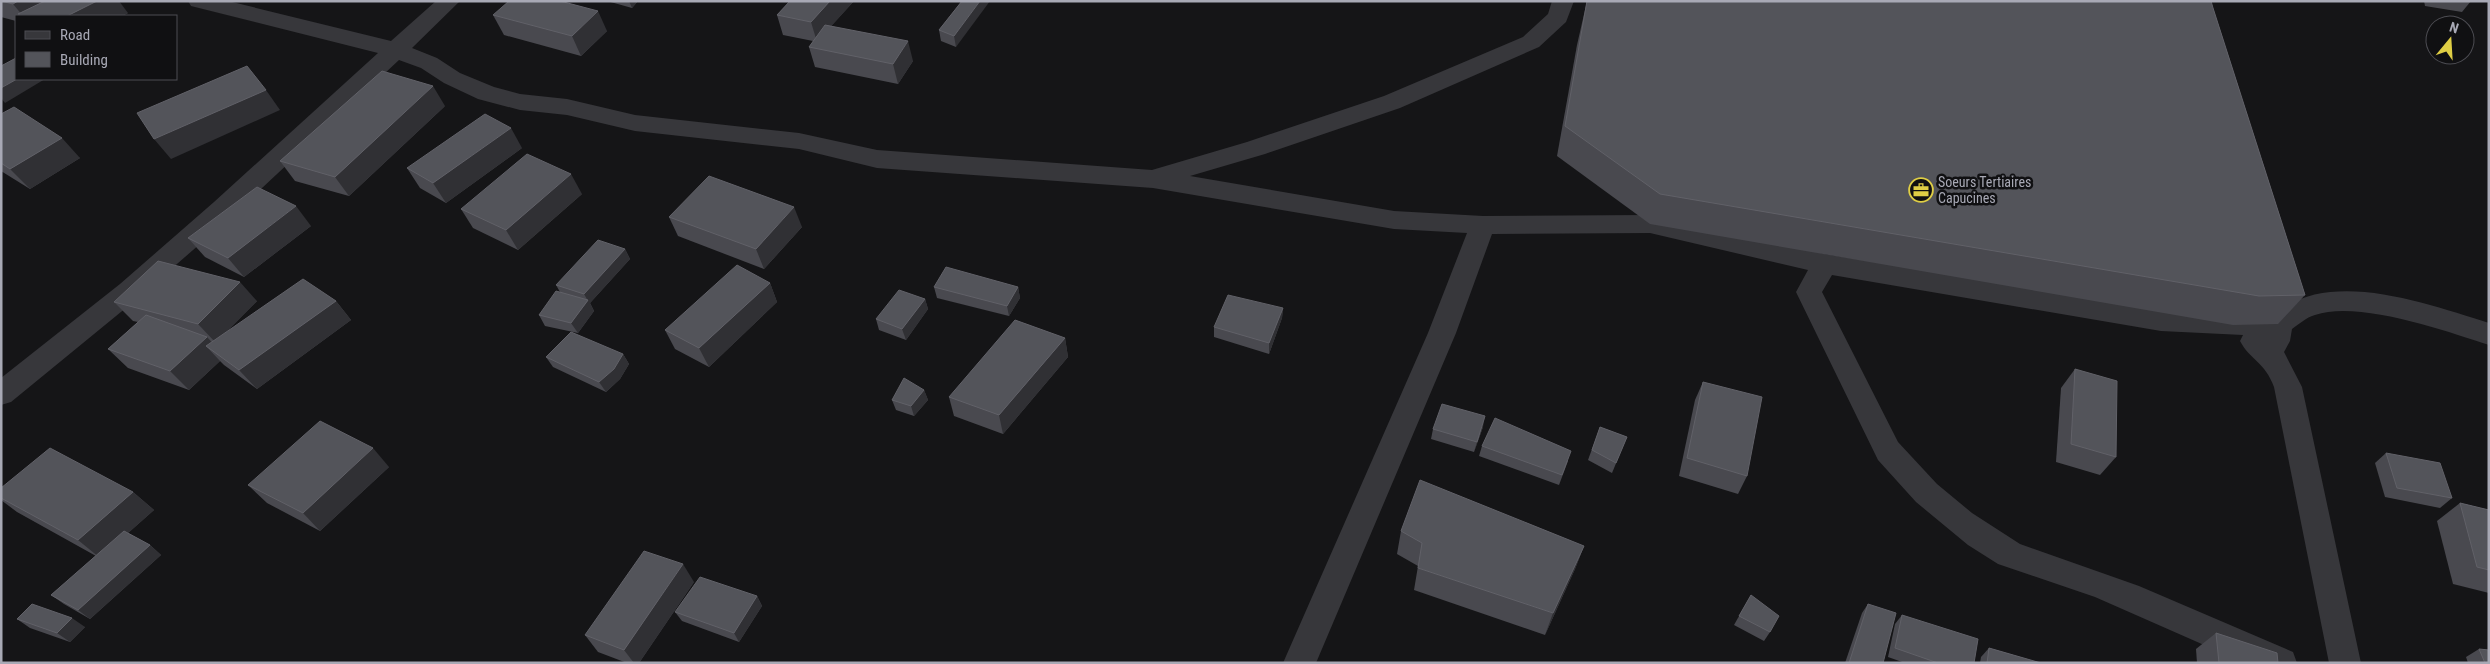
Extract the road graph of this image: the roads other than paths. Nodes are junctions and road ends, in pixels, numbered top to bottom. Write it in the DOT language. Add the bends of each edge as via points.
graph roads {
  1 [pos="199,1"];
  2 [pos="449,1"];
  3 [pos="1563,1"];
  4 [pos="396,50"];
  5 [pos="1153,179"];
  6 [pos="1483,225"];
  7 [pos="1825,264"];
  8 [pos="2267,289"];
  9 [pos="2278,324"];
  10 [pos="2233,325"];
  11 [pos="2489,334"];
  12 [pos="2269,351"];
  13 [pos="1,394"];
  14 [pos="1299,663"];
  15 [pos="2281,663"];
  16 [pos="2344,663"];
  1 -- 4 [label="street"];
  2 -- 4 [label="street"];
  3 -- 5 [label="street" via="1558,17 1531,42 1392,102"];
  4 -- 5 [label="street" via="486,92 520,102 567,107 635,123 799,141 877,159"];
  4 -- 13 [label="street" via="223,209"];
  5 -- 6 [label="street" via="1394,220"];
  6 -- 7 [label="street" via="1650,224"];
  6 -- 14 [label="street" via="1442,333"];
  7 -- 10 [label="street" via="2161,320"];
  7 -- 15 [label="street" via="1809,292 1888,451 1922,488 1980,538 2008,554 2105,586"];
  8 -- 9 [label="street"];
  9 -- 10 [label="street"];
  9 -- 11 [label="street" via="2309,304 2351,300 2430,315"];
  9 -- 12 [label="street" via="2277,344"];
  10 -- 12 [label="street"];
  12 -- 16 [label="street" via="2280,365 2288,387"];
}
